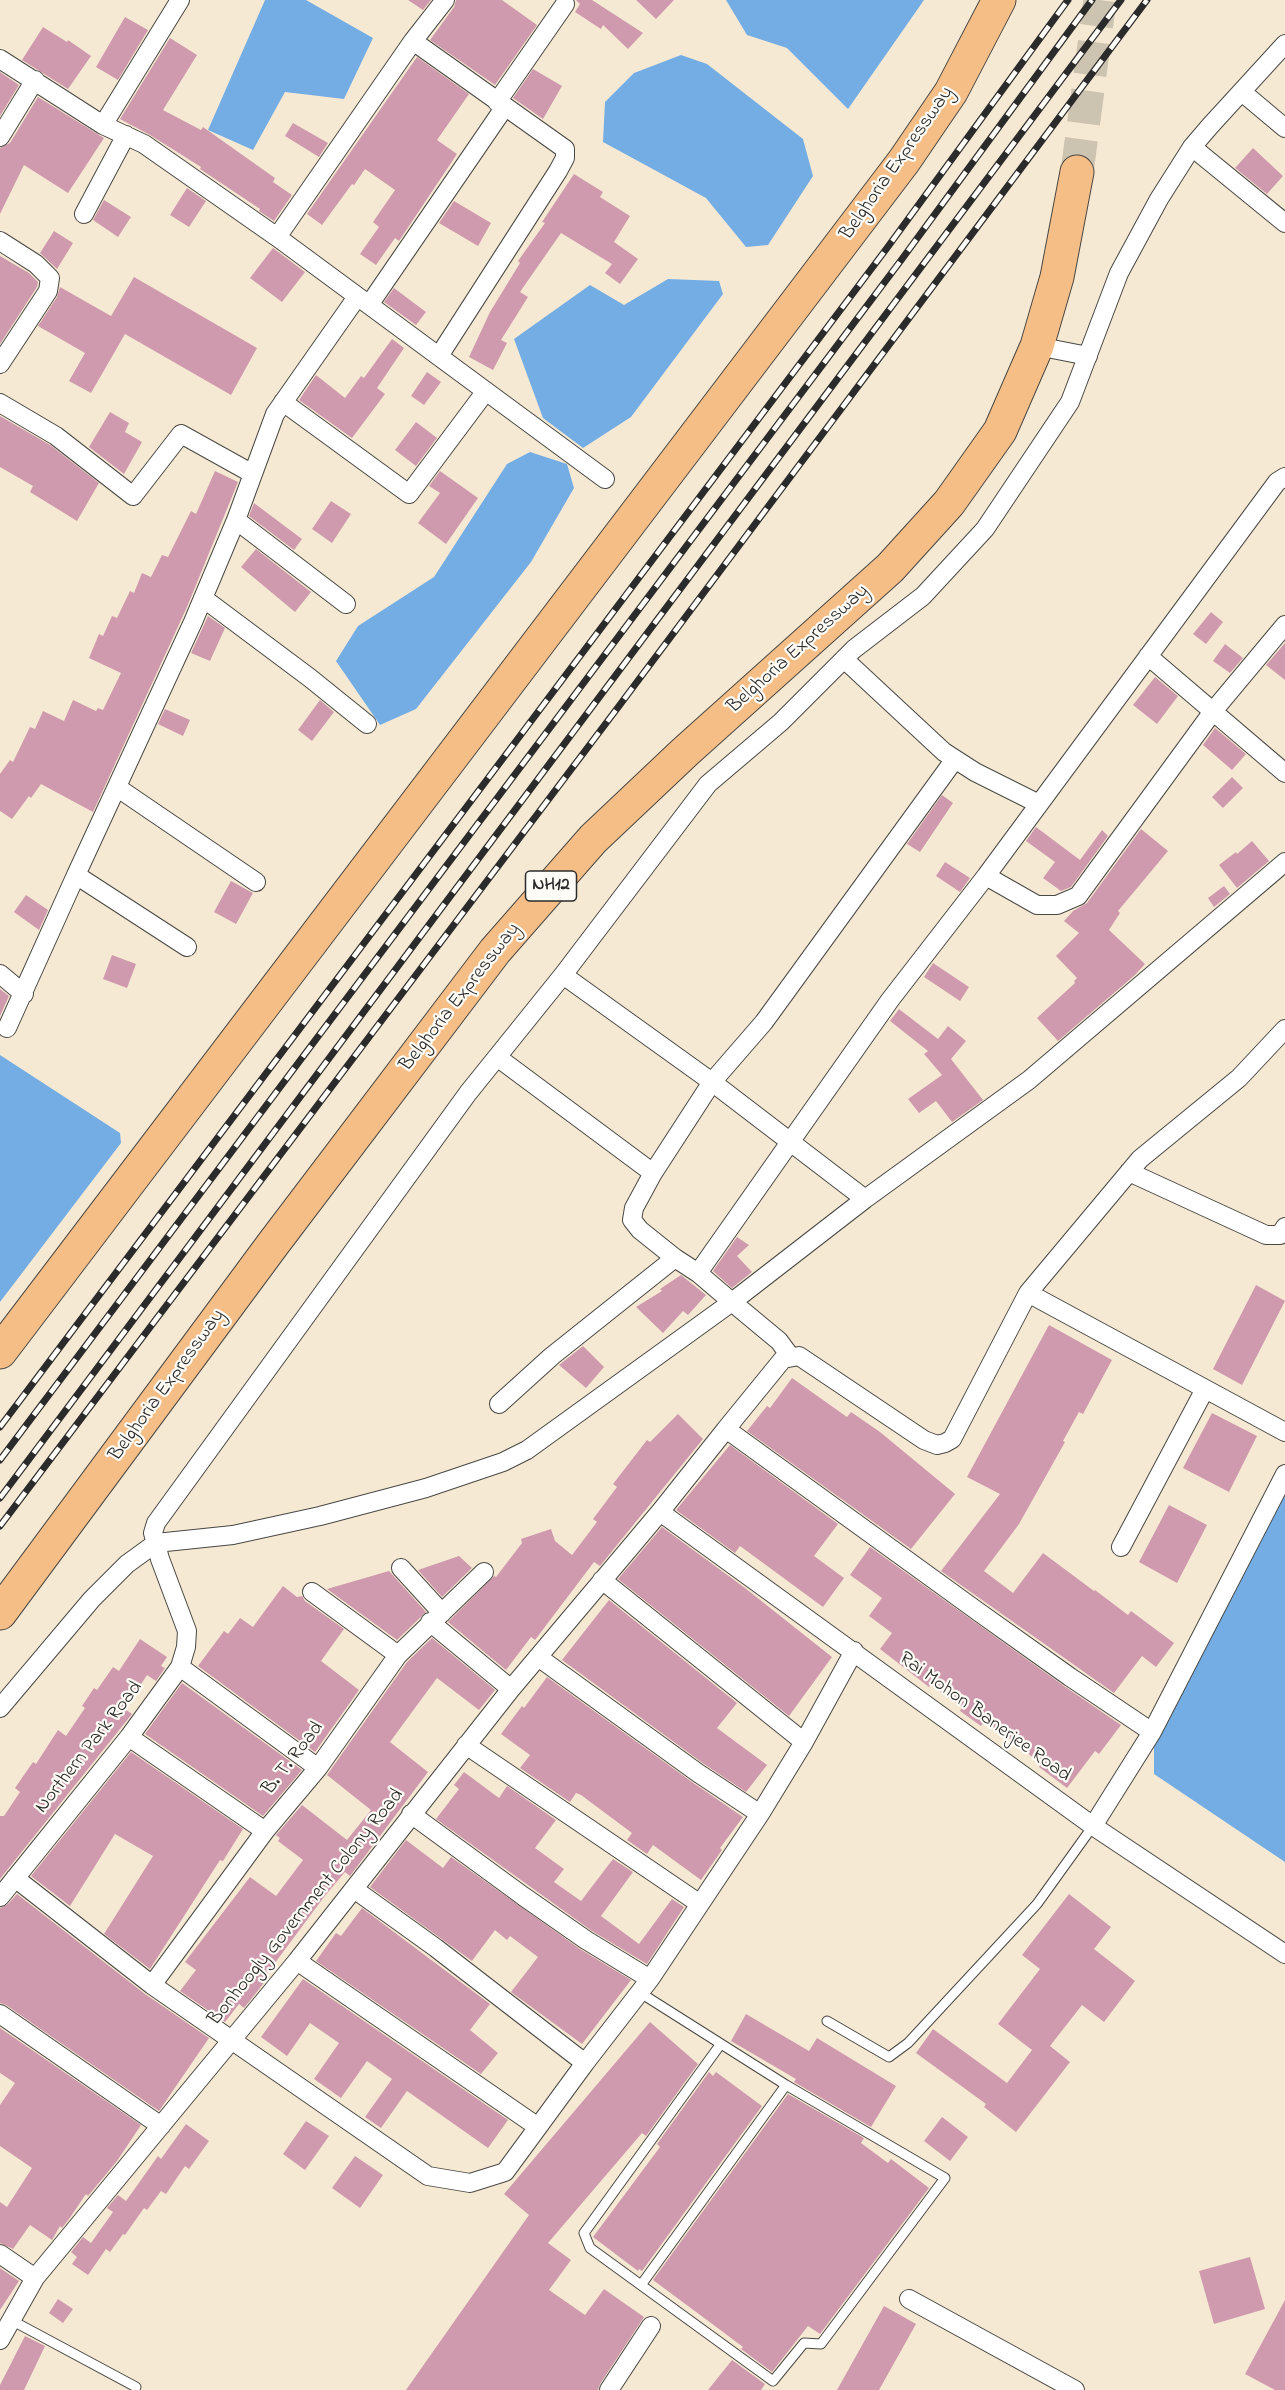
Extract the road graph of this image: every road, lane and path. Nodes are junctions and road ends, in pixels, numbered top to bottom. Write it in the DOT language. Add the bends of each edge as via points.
graph roads {
  1 [pos="180,0"];
  2 [pos="445,0"];
  3 [pos="999,0"];
  4 [pos="565,1"];
  5 [pos="413,41"];
  6 [pos="1285,44"];
  7 [pos="0,59"];
  8 [pos="34,80"];
  9 [pos="1242,92"];
  10 [pos="501,105"];
  11 [pos="103,125"];
  12 [pos="1285,128"];
  13 [pos="126,135"];
  14 [pos="0,137"];
  15 [pos="1192,147"];
  16 [pos="1077,172"];
  17 [pos="84,214"];
  18 [pos="1285,223"];
  19 [pos="277,237"];
  20 [pos="0,241"];
  21 [pos="363,301"];
  22 [pos="1037,346"];
  23 [pos="439,356"];
  24 [pos="1088,356"];
  25 [pos="0,364"];
  26 [pos="486,390"];
  27 [pos="0,402"];
  28 [pos="283,402"];
  29 [pos="253,474"];
  30 [pos="1285,477"];
  31 [pos="605,479"];
  32 [pos="236,520"];
  33 [pos="203,597"];
  34 [pos="345,604"];
  35 [pos="1285,625"];
  36 [pos="1148,656"];
  37 [pos="844,659"];
  38 [pos="1214,710"];
  39 [pos="367,724"];
  40 [pos="955,759"];
  41 [pos="1285,772"];
  42 [pos="118,788"];
  43 [pos="1039,804"];
  44 [pos="1285,862"];
  45 [pos="76,875"];
  46 [pos="986,876"];
  47 [pos="256,882"];
  48 [pos="187,947"];
  49 [pos="0,974"];
  50 [pos="563,975"];
  51 [pos="24,993"];
  52 [pos="7,1028"];
  53 [pos="1285,1029"];
  54 [pos="497,1057"];
  55 [pos="712,1082"];
  56 [pos="789,1142"];
  57 [pos="1129,1172"];
  58 [pos="652,1173"];
  59 [pos="865,1199"];
  60 [pos="1285,1227"];
  61 [pos="675,1258"];
  62 [pos="698,1273"];
  63 [pos="1028,1293"];
  64 [pos="737,1307"];
  65 [pos="785,1349"];
  66 [pos="0,1352"];
  67 [pos="1205,1389"];
  68 [pos="499,1404"];
  69 [pos="726,1429"];
  70 [pos="1285,1432"];
  71 [pos="1285,1474"];
  72 [pos="660,1512"];
  73 [pos="1121,1547"];
  74 [pos="158,1551"];
  75 [pos="401,1568"];
  76 [pos="484,1572"];
  77 [pos="602,1580"];
  78 [pos="312,1592"];
  79 [pos="0,1613"];
  80 [pos="436,1618"];
  81 [pos="854,1651"];
  82 [pos="398,1655"];
  83 [pos="538,1657"];
  84 [pos="180,1667"];
  85 [pos="511,1689"];
  86 [pos="0,1708"];
  87 [pos="1152,1732"];
  88 [pos="129,1737"];
  89 [pos="804,1742"];
  90 [pos="466,1745"];
  91 [pos="318,1768"];
  92 [pos="411,1814"];
  93 [pos="760,1814"];
  94 [pos="1093,1826"];
  95 [pos="265,1832"];
  96 [pos="15,1878"];
  97 [pos="354,1889"];
  98 [pos="0,1897"];
  99 [pos="700,1904"];
  100 [pos="1285,1953"];
  101 [pos="297,1961"];
  102 [pos="152,1985"];
  103 [pos="644,1985"];
  104 [pos="0,2014"];
  105 [pos="827,2021"];
  106 [pos="231,2039"];
  107 [pos="720,2045"];
  108 [pos="585,2063"];
  109 [pos="786,2085"];
  110 [pos="161,2126"];
  111 [pos="538,2127"];
  112 [pos="0,2254"];
  113 [pos="35,2278"];
  114 [pos="641,2285"];
  115 [pos="909,2299"];
  116 [pos="11,2320"];
  117 [pos="651,2326"];
  118 [pos="0,2340"];
  119 [pos="136,2387"];
  120 [pos="609,2390"];
  121 [pos="1075,2390"];
  1 -- 11 [label="street"];
  2 -- 5 [label="street"];
  3 -- 66 [label="highway, Belghoria Expressway" via="951,92 904,161"];
  4 -- 10 [label="street"];
  5 -- 10 [label="street"];
  5 -- 19 [label="street"];
  6 -- 9 [label="street"];
  7 -- 8 [label="street"];
  8 -- 11 [label="street"];
  8 -- 14 [label="street"];
  9 -- 12 [label="street"];
  9 -- 15 [label="street"];
  10 -- 21 [label="street"];
  10 -- 23 [label="street" via="558,142 565,149 565,158"];
  11 -- 13 [label="street"];
  13 -- 17 [label="street"];
  13 -- 19 [label="street"];
  15 -- 18 [label="street"];
  15 -- 24 [label="street" via="1119,273"];
  16 -- 22 [label="highway, Belghoria Expressway / NH12" via="1057,277"];
  19 -- 21 [label="street"];
  20 -- 25 [label="street" via="50,278 48,291"];
  21 -- 23 [label="street"];
  21 -- 28 [label="street"];
  22 -- 24 [label="street"];
  22 -- 79 [label="highway, Belghoria Expressway / NH12" via="1000,431 949,503 890,567 593,839 495,951"];
  23 -- 26 [label="street"];
  24 -- 37 [label="street" via="1070,402 985,529 923,596"];
  26 -- 28 [label="street" via="409,494"];
  26 -- 31 [label="street"];
  27 -- 29 [label="street" via="56,436 133,496 180,434"];
  28 -- 29 [label="street"];
  29 -- 32 [label="street"];
  30 -- 36 [label="street" via="1277,482"];
  32 -- 33 [label="street"];
  32 -- 34 [label="street"];
  33 -- 39 [label="street"];
  33 -- 42 [label="street"];
  35 -- 38 [label="street"];
  36 -- 38 [label="street"];
  36 -- 43 [label="street"];
  37 -- 40 [label="street"];
  37 -- 50 [label="street" via="782,722 708,784"];
  38 -- 41 [label="street"];
  38 -- 46 [label="street" via="1078,896 1057,905 1037,905"];
  40 -- 43 [label="street"];
  40 -- 55 [label="street" via="764,1022"];
  42 -- 45 [label="street"];
  42 -- 47 [label="street"];
  43 -- 46 [label="street"];
  44 -- 59 [label="street" via="1029,1080"];
  45 -- 48 [label="street"];
  45 -- 51 [label="street"];
  46 -- 56 [label="street" via="890,1000"];
  49 -- 51 [label="street"];
  50 -- 54 [label="street"];
  50 -- 55 [label="street"];
  51 -- 52 [label="street"];
  53 -- 57 [label="street" via="1239,1078"];
  54 -- 58 [label="street"];
  54 -- 74 [label="street" via="156,1523 153,1533"];
  55 -- 56 [label="street"];
  55 -- 58 [label="street"];
  56 -- 59 [label="street"];
  56 -- 62 [label="street"];
  57 -- 60 [label="street" via="1266,1235 1280,1236"];
  57 -- 63 [label="street"];
  58 -- 61 [label="street" via="632,1220"];
  59 -- 64 [label="street"];
  61 -- 62 [label="street"];
  61 -- 68 [label="street" via="552,1356"];
  62 -- 64 [label="street"];
  63 -- 65 [label="street" via="952,1439 937,1445"];
  63 -- 67 [label="street"];
  64 -- 65 [label="street"];
  64 -- 74 [label="street" via="503,1462 426,1488 320,1516"];
  65 -- 69 [label="street, Bonhoogly Government Colony Road" via="783,1359"];
  67 -- 70 [label="street"];
  67 -- 73 [label="street"];
  69 -- 72 [label="street, Bonhoogly Government Colony Road"];
  69 -- 87 [label="street" via="989,1620"];
  71 -- 87 [label="street"];
  72 -- 77 [label="street, Bonhoogly Government Colony Road"];
  72 -- 81 [label="street, Rai Mohon Banerjee Road"];
  74 -- 84 [label="street, Northern Park Road" via="187,1631"];
  74 -- 86 [label="street" via="127,1564 92,1599"];
  75 -- 80 [label="street"];
  76 -- 80 [label="street, B. T. Road"];
  77 -- 83 [label="street, Bonhoogly Government Colony Road"];
  77 -- 89 [label="street"];
  78 -- 82 [label="street"];
  80 -- 82 [label="street, B. T. Road"];
  80 -- 85 [label="street"];
  81 -- 89 [label="street"];
  81 -- 94 [label="street, Rai Mohon Banerjee Road"];
  82 -- 91 [label="street, B. T. Road"];
  83 -- 85 [label="street, Bonhoogly Government Colony Road"];
  83 -- 93 [label="street"];
  84 -- 88 [label="street, Northern Park Road"];
  84 -- 91 [label="street"];
  85 -- 90 [label="street, Bonhoogly Government Colony Road"];
  87 -- 94 [label="street"];
  88 -- 95 [label="street"];
  88 -- 96 [label="street, Northern Park Road"];
  89 -- 93 [label="street"];
  90 -- 92 [label="street, Bonhoogly Government Colony Road"];
  90 -- 99 [label="street"];
  91 -- 95 [label="street, B. T. Road"];
  92 -- 97 [label="street, Bonhoogly Government Colony Road"];
  92 -- 103 [label="street"];
  93 -- 99 [label="street"];
  94 -- 100 [label="street, Rai Mohon Banerjee Road"];
  94 -- 105 [label="lane" via="1037,1904 908,2043 889,2057"];
  95 -- 102 [label="street, B. T. Road"];
  96 -- 98 [label="street, Northern Park Road"];
  96 -- 102 [label="street"];
  97 -- 101 [label="street, Bonhoogly Government Colony Road"];
  97 -- 108 [label="street"];
  99 -- 103 [label="street"];
  101 -- 106 [label="street, Bonhoogly Government Colony Road"];
  101 -- 111 [label="street"];
  102 -- 106 [label="street"];
  103 -- 107 [label="lane"];
  103 -- 108 [label="street"];
  104 -- 110 [label="street"];
  106 -- 110 [label="street, Bonhoogly Government Colony Road"];
  106 -- 111 [label="street" via="428,2176 470,2183 505,2172"];
  107 -- 109 [label="lane"];
  107 -- 114 [label="lane" via="584,2233 590,2248"];
  108 -- 111 [label="street"];
  109 -- 114 [label="lane"];
  109 -- 114 [label="lane" via="945,2178 821,2344 804,2343 773,2381"];
  110 -- 113 [label="street, Bonhoogly Government Colony Road"];
  112 -- 113 [label="street"];
  113 -- 116 [label="street, Bonhoogly Government Colony Road"];
  115 -- 121 [label="street"];
  116 -- 118 [label="street, Bonhoogly Government Colony Road"];
  116 -- 119 [label="lane"];
  117 -- 120 [label="street"];
}
